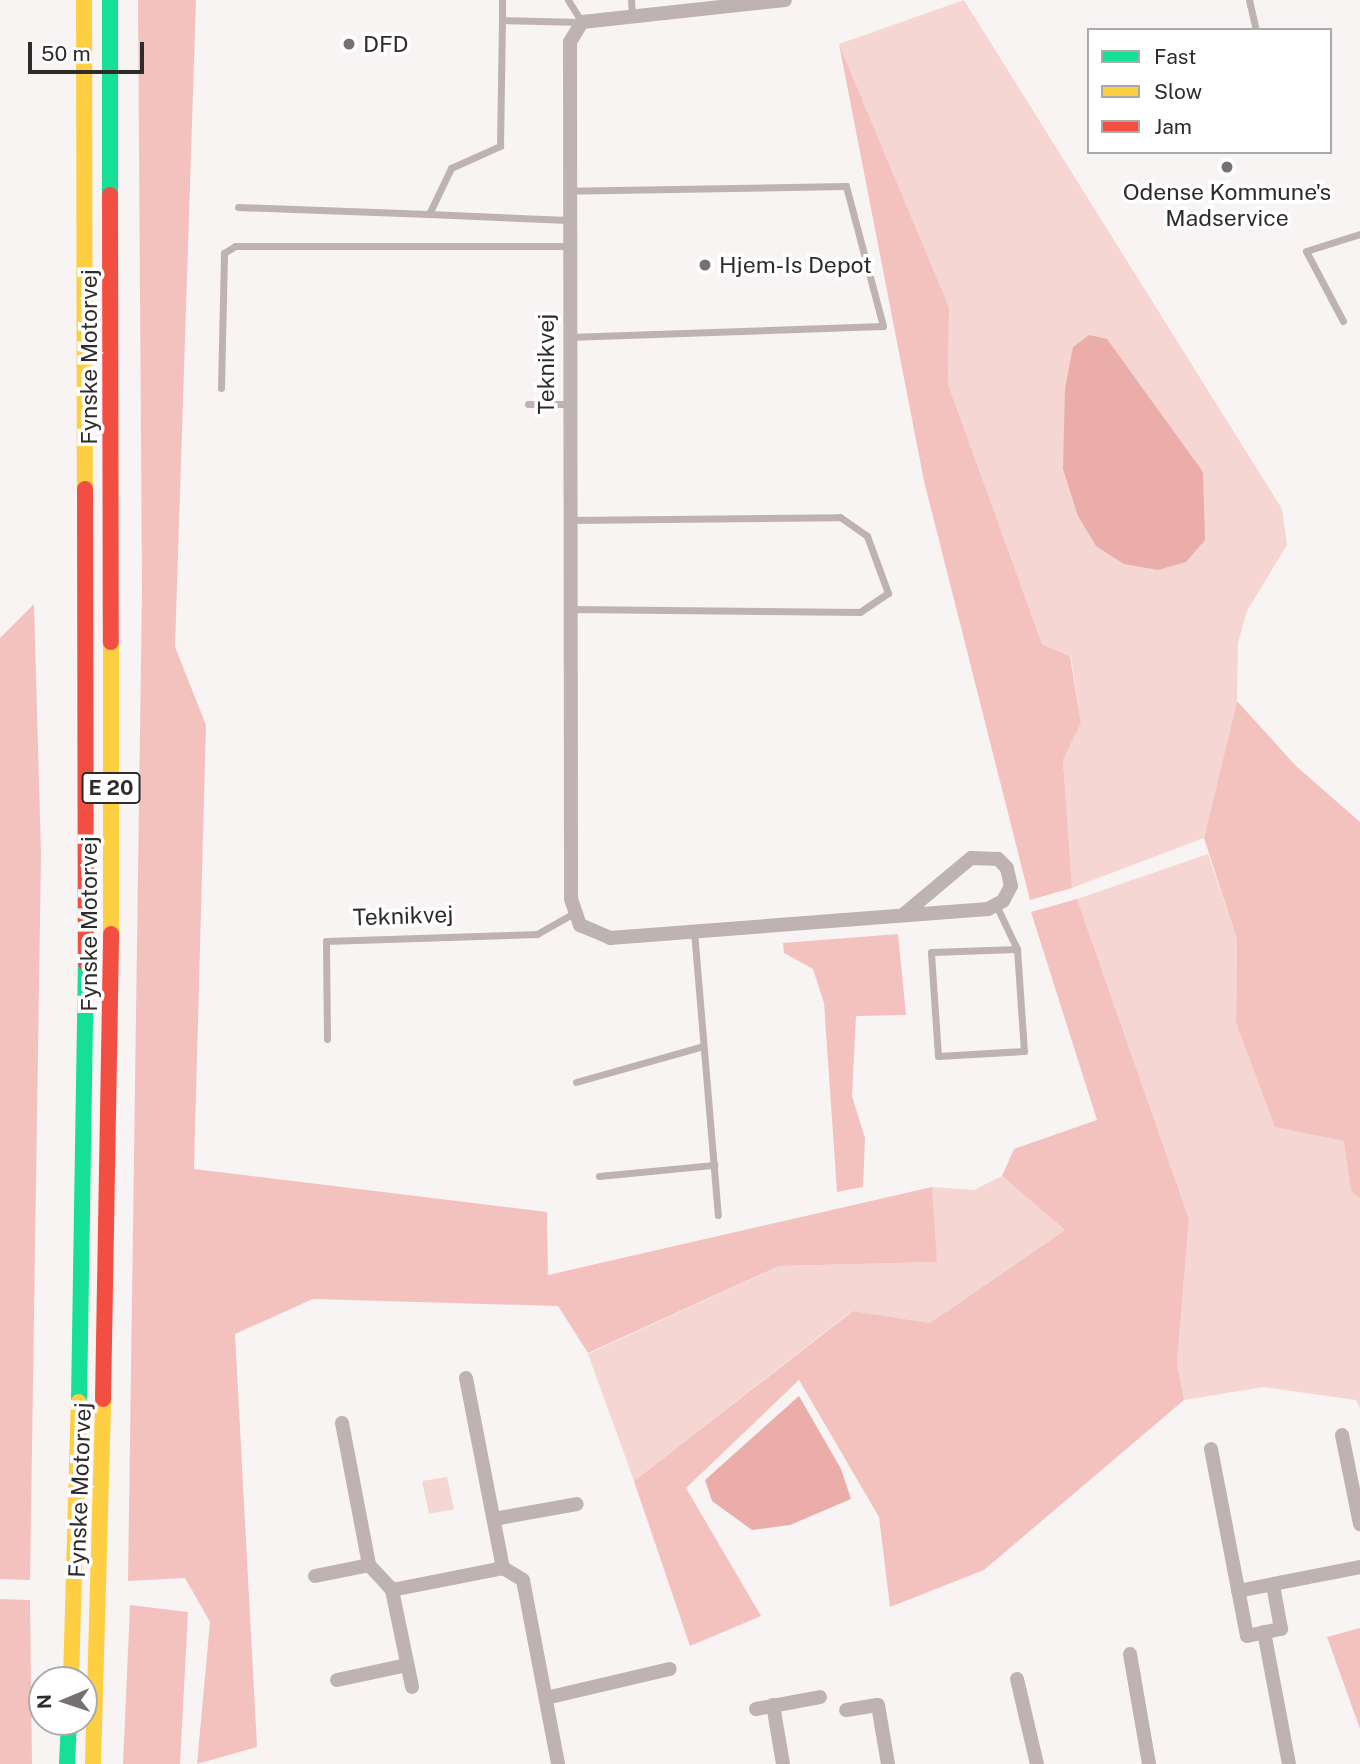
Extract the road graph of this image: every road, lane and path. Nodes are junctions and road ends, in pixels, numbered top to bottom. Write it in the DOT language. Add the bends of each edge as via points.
graph roads {
  1 [pos="84,0"];
  2 [pos="110,0"];
  3 [pos="502,0"];
  4 [pos="568,0"];
  5 [pos="785,0"];
  6 [pos="1250,0"];
  7 [pos="631,6"];
  8 [pos="502,20"];
  9 [pos="582,22"];
  10 [pos="1256,28"];
  11 [pos="568,191"];
  12 [pos="238,207"];
  13 [pos="429,214"];
  14 [pos="568,220"];
  15 [pos="1360,234"];
  16 [pos="568,246"];
  17 [pos="1343,321"];
  18 [pos="568,337"];
  19 [pos="220,388"];
  20 [pos="528,404"];
  21 [pos="568,404"];
  22 [pos="568,520"];
  23 [pos="570,609"];
  24 [pos="996,905"];
  25 [pos="574,913"];
  26 [pos="904,914"];
  27 [pos="694,931"];
  28 [pos="1017,949"];
  29 [pos="327,1039"];
  30 [pos="703,1046"];
  31 [pos="576,1082"];
  32 [pos="714,1165"];
  33 [pos="599,1176"];
  34 [pos="718,1214"];
  35 [pos="466,1378"];
  36 [pos="342,1423"];
  37 [pos="1342,1435"];
  38 [pos="1211,1449"];
  39 [pos="577,1504"];
  40 [pos="494,1519"];
  41 [pos="1360,1524"];
  42 [pos="369,1565"];
  43 [pos="1360,1567"];
  44 [pos="503,1569"];
  45 [pos="315,1576"];
  46 [pos="1273,1585"];
  47 [pos="392,1590"];
  48 [pos="1238,1591"];
  49 [pos="1264,1632"];
  50 [pos="1130,1654"];
  51 [pos="408,1665"];
  52 [pos="71,1666"];
  53 [pos="670,1669"];
  54 [pos="1017,1679"];
  55 [pos="337,1680"];
  56 [pos="412,1687"];
  57 [pos="820,1697"];
  58 [pos="546,1698"];
  59 [pos="773,1706"];
  60 [pos="756,1709"];
  61 [pos="846,1710"];
  62 [pos="68,1736"];
  63 [pos="67,1764"];
  64 [pos="93,1764"];
  65 [pos="558,1764"];
  66 [pos="783,1764"];
  67 [pos="888,1764"];
  68 [pos="1037,1764"];
  69 [pos="1149,1764"];
  70 [pos="1289,1764"];
  1 -- 52 [label="highway, Fynske Motorvej / E 20" via="86,1136"];
  2 -- 64 [label="highway, Fynske Motorvej / E 20" via="111,1136"];
  3 -- 8 [label="lane"];
  4 -- 9 [label="lane"];
  5 -- 7 [label="street"];
  6 -- 10 [label="lane"];
  7 -- 9 [label="street"];
  8 -- 9 [label="lane"];
  8 -- 13 [label="lane" via="500,146 451,168"];
  9 -- 11 [label="street, Teknikvej" via="570,43"];
  11 -- 14 [label="street, Teknikvej"];
  11 -- 18 [label="lane" via="846,186 883,326"];
  12 -- 13 [label="lane"];
  13 -- 14 [label="lane"];
  14 -- 16 [label="street, Teknikvej"];
  15 -- 17 [label="lane" via="1306,251"];
  16 -- 18 [label="street, Teknikvej"];
  16 -- 19 [label="lane" via="235,246 224,253"];
  18 -- 21 [label="street, Teknikvej"];
  20 -- 21 [label="lane"];
  21 -- 22 [label="street, Teknikvej"];
  22 -- 23 [label="street, Teknikvej"];
  22 -- 23 [label="lane" via="840,517 867,536 888,593 860,612"];
  23 -- 25 [label="street, Teknikvej"];
  24 -- 26 [label="street"];
  24 -- 26 [label="street" via="1011,886 1007,868 985,856 971,858"];
  24 -- 28 [label="lane"];
  25 -- 27 [label="street" via="580,925 610,938"];
  25 -- 29 [label="lane, Teknikvej" via="537,934 326,941"];
  26 -- 27 [label="street"];
  27 -- 30 [label="lane"];
  28 -- 28 [label="lane" via="1024,1051 938,1056 931,952"];
  30 -- 31 [label="lane"];
  30 -- 32 [label="lane"];
  32 -- 33 [label="lane"];
  32 -- 34 [label="lane"];
  35 -- 40 [label="street"];
  36 -- 42 [label="street"];
  37 -- 41 [label="street"];
  38 -- 48 [label="street"];
  39 -- 40 [label="street"];
  40 -- 44 [label="street"];
  42 -- 45 [label="street"];
  42 -- 47 [label="street"];
  43 -- 46 [label="street"];
  44 -- 47 [label="street"];
  44 -- 58 [label="street" via="523,1580"];
  46 -- 48 [label="street"];
  46 -- 49 [label="street" via="1281,1629"];
  47 -- 51 [label="street"];
  48 -- 49 [label="street" via="1247,1636"];
  49 -- 70 [label="street"];
  50 -- 69 [label="street"];
  51 -- 55 [label="street"];
  51 -- 56 [label="street"];
  53 -- 58 [label="street"];
  54 -- 68 [label="street"];
  57 -- 59 [label="street"];
  58 -- 65 [label="street"];
  59 -- 60 [label="street"];
  59 -- 66 [label="street"];
  61 -- 67 [label="street" via="878,1705"];
  62 -- 63 [label="highway"];
}
